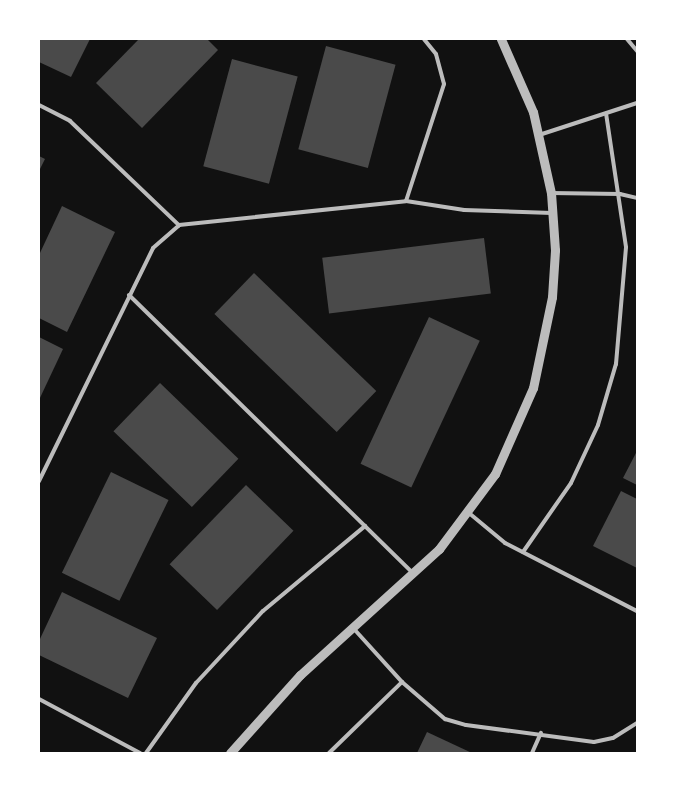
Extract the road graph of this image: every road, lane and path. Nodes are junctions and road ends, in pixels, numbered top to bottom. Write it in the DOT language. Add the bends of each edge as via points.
graph roads {
  1 [pos="424,39"];
  2 [pos="501,39"];
  3 [pos="627,39"];
  4 [pos="637,51"];
  5 [pos="637,103"];
  6 [pos="39,104"];
  7 [pos="606,113"];
  8 [pos="539,135"];
  9 [pos="551,193"];
  10 [pos="620,194"];
  11 [pos="637,198"];
  12 [pos="406,201"];
  13 [pos="552,213"];
  14 [pos="179,224"];
  15 [pos="129,295"];
  16 [pos="39,481"];
  17 [pos="469,513"];
  18 [pos="365,526"];
  19 [pos="523,552"];
  20 [pos="415,574"];
  21 [pos="637,611"];
  22 [pos="354,629"];
  23 [pos="402,682"];
  24 [pos="39,699"];
  25 [pos="637,723"];
  26 [pos="541,733"];
  27 [pos="140,753"];
  28 [pos="146,753"];
  29 [pos="230,753"];
  30 [pos="330,753"];
  31 [pos="532,753"];
  1 -- 12 [label="lane" via="436,54 444,84"];
  2 -- 8 [label="street" via="516,68"];
  3 -- 4 [label="lane"];
  5 -- 7 [label="lane"];
  6 -- 14 [label="lane" via="70,121"];
  7 -- 8 [label="lane"];
  7 -- 10 [label="lane"];
  8 -- 9 [label="street"];
  9 -- 10 [label="lane"];
  9 -- 13 [label="street"];
  10 -- 11 [label="lane"];
  10 -- 19 [label="lane" via="626,247 616,364 598,425 571,483"];
  12 -- 13 [label="lane" via="464,210"];
  12 -- 14 [label="lane"];
  13 -- 17 [label="street" via="552,296 533,388 499,465"];
  14 -- 15 [label="lane" via="153,248"];
  15 -- 16 [label="lane"];
  15 -- 18 [label="lane"];
  17 -- 19 [label="lane" via="505,543"];
  17 -- 20 [label="street"];
  18 -- 20 [label="lane"];
  18 -- 28 [label="lane" via="263,612 196,683"];
  19 -- 21 [label="lane"];
  20 -- 22 [label="street"];
  22 -- 23 [label="lane"];
  22 -- 29 [label="street" via="300,675"];
  23 -- 26 [label="lane" via="445,719 466,725"];
  23 -- 30 [label="lane"];
  24 -- 27 [label="lane"];
  25 -- 26 [label="lane" via="613,738 594,742"];
  26 -- 31 [label="lane"];
}
